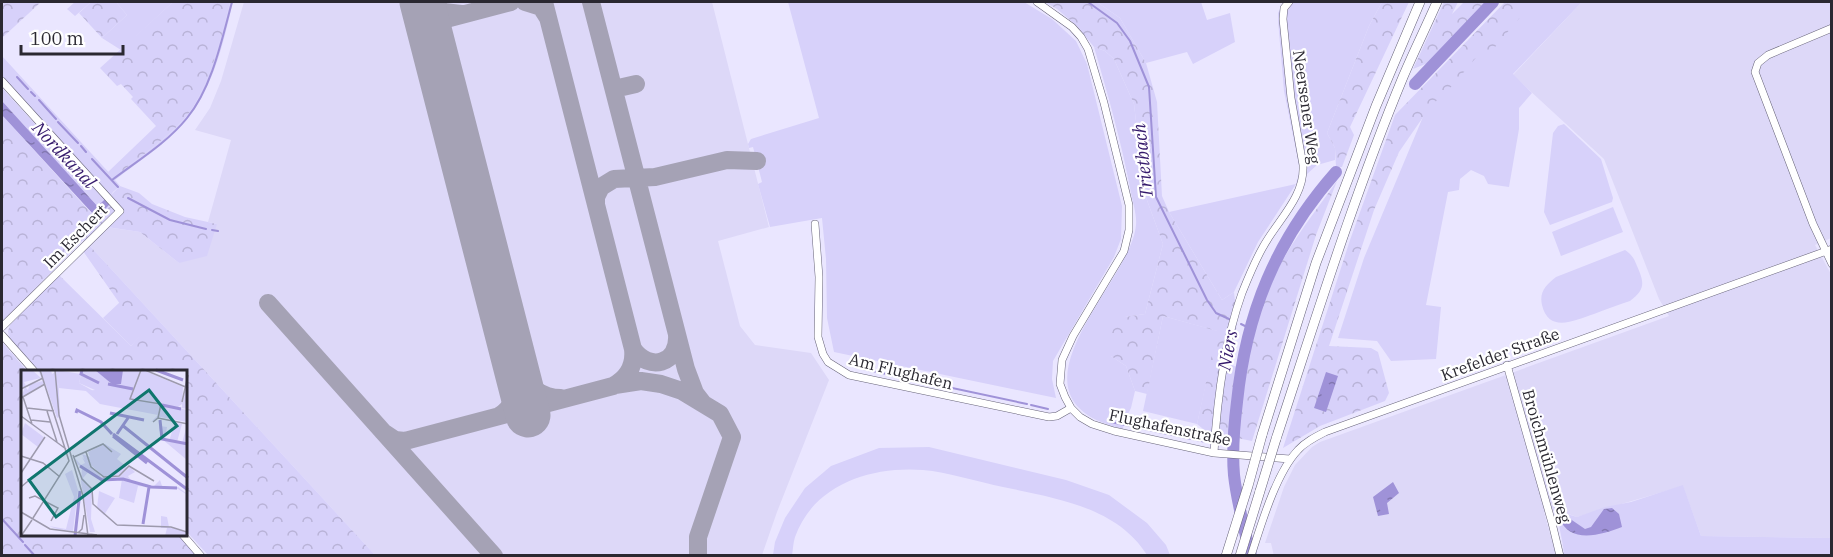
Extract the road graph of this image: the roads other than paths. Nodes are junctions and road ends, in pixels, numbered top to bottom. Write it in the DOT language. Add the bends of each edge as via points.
graph roads {
  1 [pos="1037,2"];
  2 [pos="1289,2"];
  3 [pos="1420,2"];
  4 [pos="1437,2"];
  5 [pos="1832,28"];
  6 [pos="2,81"];
  7 [pos="815,224"];
  8 [pos="1828,250"];
  9 [pos="1832,264"];
  10 [pos="2,327"];
  11 [pos="2,335"];
  12 [pos="1507,365"];
  13 [pos="33,370"];
  14 [pos="1071,408"];
  15 [pos="1219,453"];
  16 [pos="1290,459"];
  17 [pos="184,536"];
  18 [pos="201,555"];
  19 [pos="1226,555"];
  20 [pos="1240,555"];
  21 [pos="1251,555"];
  22 [pos="1560,555"];
  1 -- 14 [label="street" via="1072,27 1088,50 1129,205 1124,250 1062,360 1060,384"];
  2 -- 15 [label="street, Neersener Weg" via="1283,19 1303,178 1263,247 1242,294 1228,344 1219,403"];
  3 -- 19 [label="highway, bridge" via="1316,263"];
  4 -- 20 [label="highway, bridge" via="1376,148 1312,328"];
  5 -- 8 [label="street" via="1768,56 1758,63 1755,72"];
  6 -- 10 [label="street, Im Eschert" via="120,211"];
  7 -- 14 [label="street, Am Flughafen" via="818,337 828,362 849,375 1049,417"];
  8 -- 9 [label="street"];
  8 -- 12 [label="street, Krefelder Straße"];
  11 -- 13 [label="street"];
  12 -- 16 [label="street, Krefelder Straße" via="1325,432"];
  12 -- 22 [label="street, Broichmühlenweg"];
  14 -- 15 [label="street, Flughafenstraße" via="1092,423 1114,431"];
  15 -- 16 [label="street, Flughafenstraße"];
  16 -- 21 [label="street, Krefelder Straße"];
  17 -- 18 [label="street"];
}
